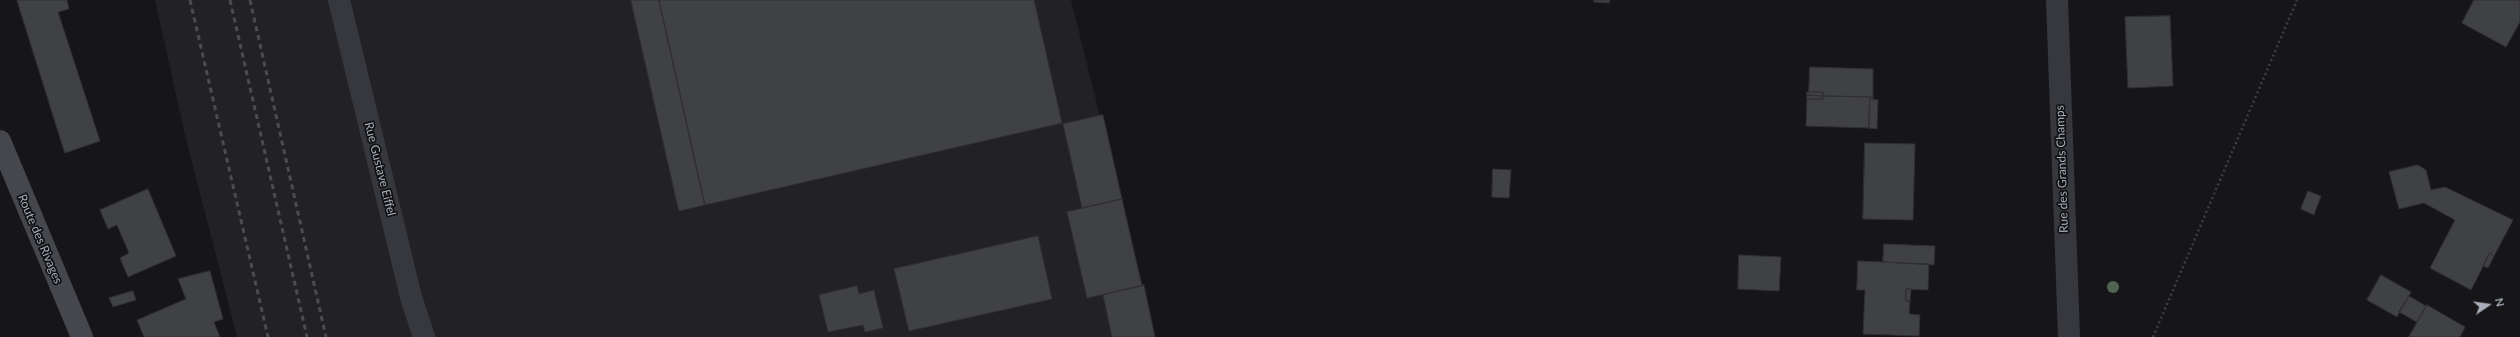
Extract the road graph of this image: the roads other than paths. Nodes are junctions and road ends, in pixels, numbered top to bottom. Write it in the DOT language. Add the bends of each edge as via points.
graph roads {
  1 [pos="339,0"];
  2 [pos="2057,0"];
  3 [pos="0,141"];
  4 [pos="82,337"];
  5 [pos="424,337"];
  6 [pos="2069,337"];
  1 -- 5 [label="street, Rue Gustave Eiffel" via="411,297"];
  2 -- 6 [label="street, Rue des Grands Champs"];
  3 -- 4 [label="main road, Route des Rivages"];
}
